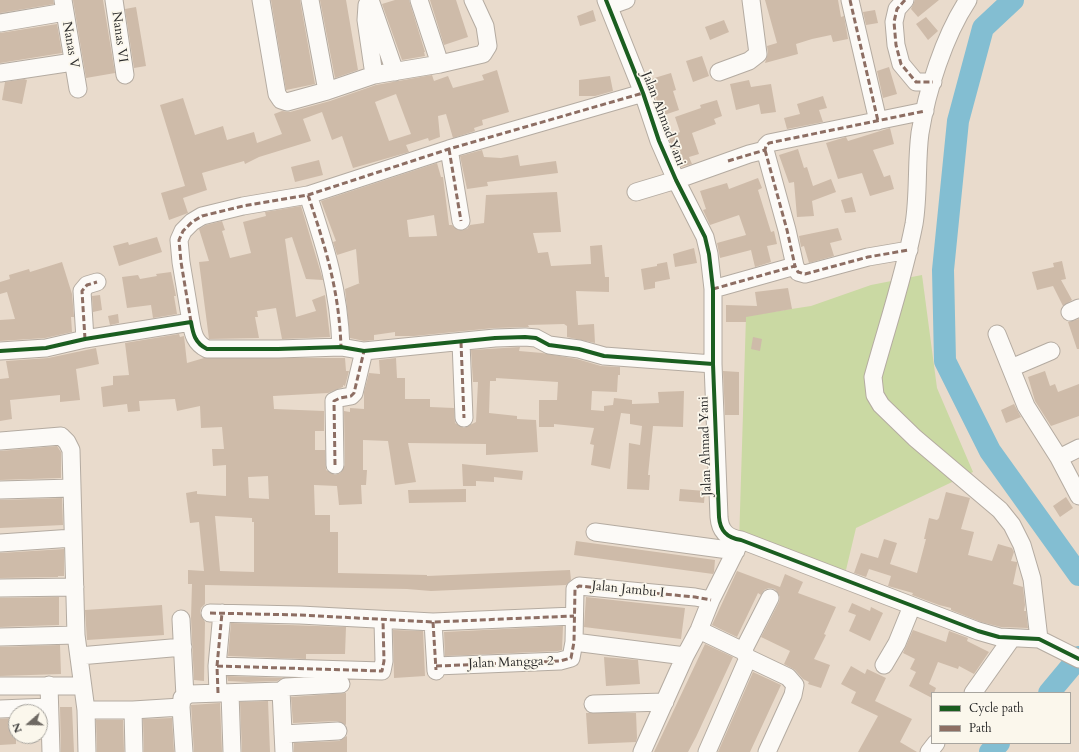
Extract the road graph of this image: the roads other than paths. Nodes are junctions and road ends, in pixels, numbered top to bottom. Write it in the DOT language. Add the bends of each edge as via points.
graph roads {
  1 [pos="114,0"];
  2 [pos="261,0"];
  3 [pos="310,0"];
  4 [pos="368,0"];
  5 [pos="419,0"];
  6 [pos="473,0"];
  7 [pos="626,0"];
  8 [pos="751,0"];
  9 [pos="850,0"];
  10 [pos="905,0"];
  11 [pos="968,0"];
  12 [pos="608,3"];
  13 [pos="64,6"];
  14 [pos="0,23"];
  15 [pos="73,62"];
  16 [pos="440,64"];
  17 [pos="395,72"];
  18 [pos="720,72"];
  19 [pos="0,73"];
  20 [pos="125,75"];
  21 [pos="374,75"];
  22 [pos="933,82"];
  23 [pos="78,89"];
  24 [pos="328,91"];
  25 [pos="643,93"];
  26 [pos="925,111"];
  27 [pos="878,121"];
  28 [pos="449,149"];
  29 [pos="765,150"];
  30 [pos="676,180"];
  31 [pos="636,192"];
  32 [pos="308,195"];
  33 [pos="462,221"];
  34 [pos="909,250"];
  35 [pos="795,266"];
  36 [pos="97,282"];
  37 [pos="713,289"];
  38 [pos="191,322"];
  39 [pos="997,334"];
  40 [pos="86,339"];
  41 [pos="461,342"];
  42 [pos="341,347"];
  43 [pos="0,351"];
  44 [pos="364,351"];
  45 [pos="1051,352"];
  46 [pos="713,364"];
  47 [pos="1010,368"];
  48 [pos="464,418"];
  49 [pos="0,441"];
  50 [pos="1079,448"];
  51 [pos="1059,458"];
  52 [pos="335,465"];
  53 [pos="72,488"];
  54 [pos="0,490"];
  55 [pos="1079,496"];
  56 [pos="595,532"];
  57 [pos="73,538"];
  58 [pos="0,543"];
  59 [pos="738,546"];
  60 [pos="75,587"];
  61 [pos="0,588"];
  62 [pos="770,598"];
  63 [pos="711,600"];
  64 [pos="912,606"];
  65 [pos="574,616"];
  66 [pos="181,619"];
  67 [pos="383,621"];
  68 [pos="433,622"];
  69 [pos="699,630"];
  70 [pos="76,635"];
  71 [pos="0,637"];
  72 [pos="1012,638"];
  73 [pos="1043,640"];
  74 [pos="574,642"];
  75 [pos="183,648"];
  76 [pos="746,655"];
  77 [pos="79,656"];
  78 [pos="685,656"];
  79 [pos="1079,658"];
  80 [pos="884,665"];
  81 [pos="217,666"];
  82 [pos="341,684"];
  83 [pos="49,685"];
  84 [pos="0,686"];
  85 [pos="82,686"];
  86 [pos="281,691"];
  87 [pos="974,692"];
  88 [pos="224,693"];
  89 [pos="183,702"];
  90 [pos="665,702"];
  91 [pos="594,704"];
  92 [pos="49,707"];
  93 [pos="0,709"];
  94 [pos="86,710"];
  95 [pos="133,710"];
  96 [pos="338,731"];
  97 [pos="283,734"];
  98 [pos="935,744"];
  99 [pos="51,752"];
  100 [pos="87,752"];
  101 [pos="134,752"];
  102 [pos="184,752"];
  103 [pos="232,752"];
  104 [pos="284,752"];
  105 [pos="642,752"];
  106 [pos="707,752"];
  107 [pos="767,752"];
  108 [pos="929,752"];
  1 -- 20 [label="street, Nanas VI"];
  2 -- 24 [label="street" via="278,97 287,102"];
  3 -- 24 [label="street"];
  4 -- 17 [label="street"];
  4 -- 21 [label="street" via="366,20"];
  5 -- 16 [label="street"];
  6 -- 16 [label="street" via="485,26 488,46 486,51 480,55"];
  7 -- 12 [label="street"];
  8 -- 18 [label="street" via="758,54 750,61"];
  9 -- 27 [label="street"];
  10 -- 22 [label="street" via="897,8 894,22 901,64 916,82"];
  11 -- 22 [label="street" via="959,15"];
  12 -- 25 [label="street, Jalan Ahmad Yani"];
  13 -- 14 [label="street"];
  13 -- 15 [label="street, Nanas V"];
  15 -- 19 [label="street"];
  15 -- 23 [label="street, Nanas V"];
  16 -- 17 [label="street"];
  17 -- 21 [label="street"];
  21 -- 24 [label="street"];
  22 -- 26 [label="street"];
  25 -- 28 [label="street"];
  25 -- 30 [label="street, Jalan Ahmad Yani" via="659,141"];
  26 -- 27 [label="street"];
  26 -- 34 [label="street" via="920,134 914,222"];
  27 -- 29 [label="street" via="769,143"];
  28 -- 32 [label="street"];
  28 -- 33 [label="street"];
  29 -- 30 [label="street"];
  29 -- 35 [label="street"];
  30 -- 31 [label="street"];
  30 -- 37 [label="street, Jalan Ahmad Yani" via="710,254"];
  32 -- 38 [label="street" via="226,209 202,216 183,230 179,240"];
  32 -- 42 [label="street" via="334,283"];
  34 -- 35 [label="street" via="868,257 805,274 798,272"];
  34 -- 73 [label="street" via="873,377 875,394 881,405 915,438 1000,510 1012,525 1022,545 1032,579"];
  35 -- 37 [label="street"];
  36 -- 40 [label="street" via="87,285 82,291"];
  37 -- 46 [label="street, Jalan Ahmad Yani"];
  38 -- 40 [label="street"];
  38 -- 42 [label="street" via="194,336 200,346 207,349 278,350"];
  39 -- 47 [label="street"];
  40 -- 43 [label="street" via="46,348"];
  41 -- 44 [label="street"];
  41 -- 46 [label="street" via="525,337 536,338 549,345 604,356"];
  41 -- 48 [label="street"];
  42 -- 44 [label="street"];
  44 -- 52 [label="street" via="354,393 334,401"];
  45 -- 47 [label="street"];
  46 -- 59 [label="street, Jalan Ahmad Yani" via="719,522 722,530"];
  47 -- 51 [label="street" via="1026,406"];
  49 -- 53 [label="street" via="60,436 71,450"];
  50 -- 51 [label="street"];
  51 -- 55 [label="street"];
  53 -- 54 [label="street"];
  53 -- 57 [label="street"];
  56 -- 59 [label="street"];
  57 -- 58 [label="street"];
  57 -- 60 [label="street"];
  59 -- 63 [label="street"];
  59 -- 64 [label="street, Jalan Ahmad Yani"];
  60 -- 61 [label="street"];
  60 -- 70 [label="street"];
  62 -- 76 [label="street"];
  63 -- 65 [label="street, Jalan Jambu I" via="579,586 575,589"];
  63 -- 69 [label="street"];
  64 -- 72 [label="street, Jalan Ahmad Yani" via="999,637"];
  64 -- 80 [label="street" via="897,643"];
  65 -- 68 [label="street"];
  65 -- 74 [label="street, Jalan Jambu I"];
  66 -- 75 [label="street"];
  67 -- 68 [label="street"];
  67 -- 81 [label="street" via="382,671"];
  67 -- 81 [label="street" via="300,615 216,613"];
  68 -- 74 [label="street, Jalan Mangga 2" via="436,668 564,660 571,658"];
  69 -- 76 [label="street"];
  69 -- 78 [label="street"];
  70 -- 71 [label="street"];
  70 -- 77 [label="street"];
  72 -- 73 [label="street, Jalan Ahmad Yani"];
  72 -- 87 [label="street"];
  73 -- 79 [label="street, Jalan Ahmad Yani"];
  74 -- 78 [label="street"];
  75 -- 77 [label="street"];
  75 -- 89 [label="street"];
  76 -- 106 [label="street"];
  76 -- 107 [label="street" via="788,677 795,685 793,695"];
  77 -- 85 [label="street"];
  78 -- 90 [label="street"];
  81 -- 88 [label="street"];
  82 -- 86 [label="street" via="286,687"];
  83 -- 84 [label="street"];
  83 -- 85 [label="street"];
  83 -- 92 [label="street"];
  85 -- 94 [label="street"];
  86 -- 88 [label="street"];
  86 -- 97 [label="street"];
  88 -- 89 [label="street" via="193,694"];
  88 -- 103 [label="street"];
  89 -- 95 [label="street"];
  89 -- 102 [label="street"];
  90 -- 91 [label="street"];
  90 -- 105 [label="street"];
  92 -- 93 [label="street"];
  92 -- 99 [label="street"];
  94 -- 95 [label="street"];
  94 -- 100 [label="street"];
  95 -- 101 [label="street"];
  96 -- 97 [label="street"];
  97 -- 104 [label="street"];
  98 -- 108 [label="street"];
}
